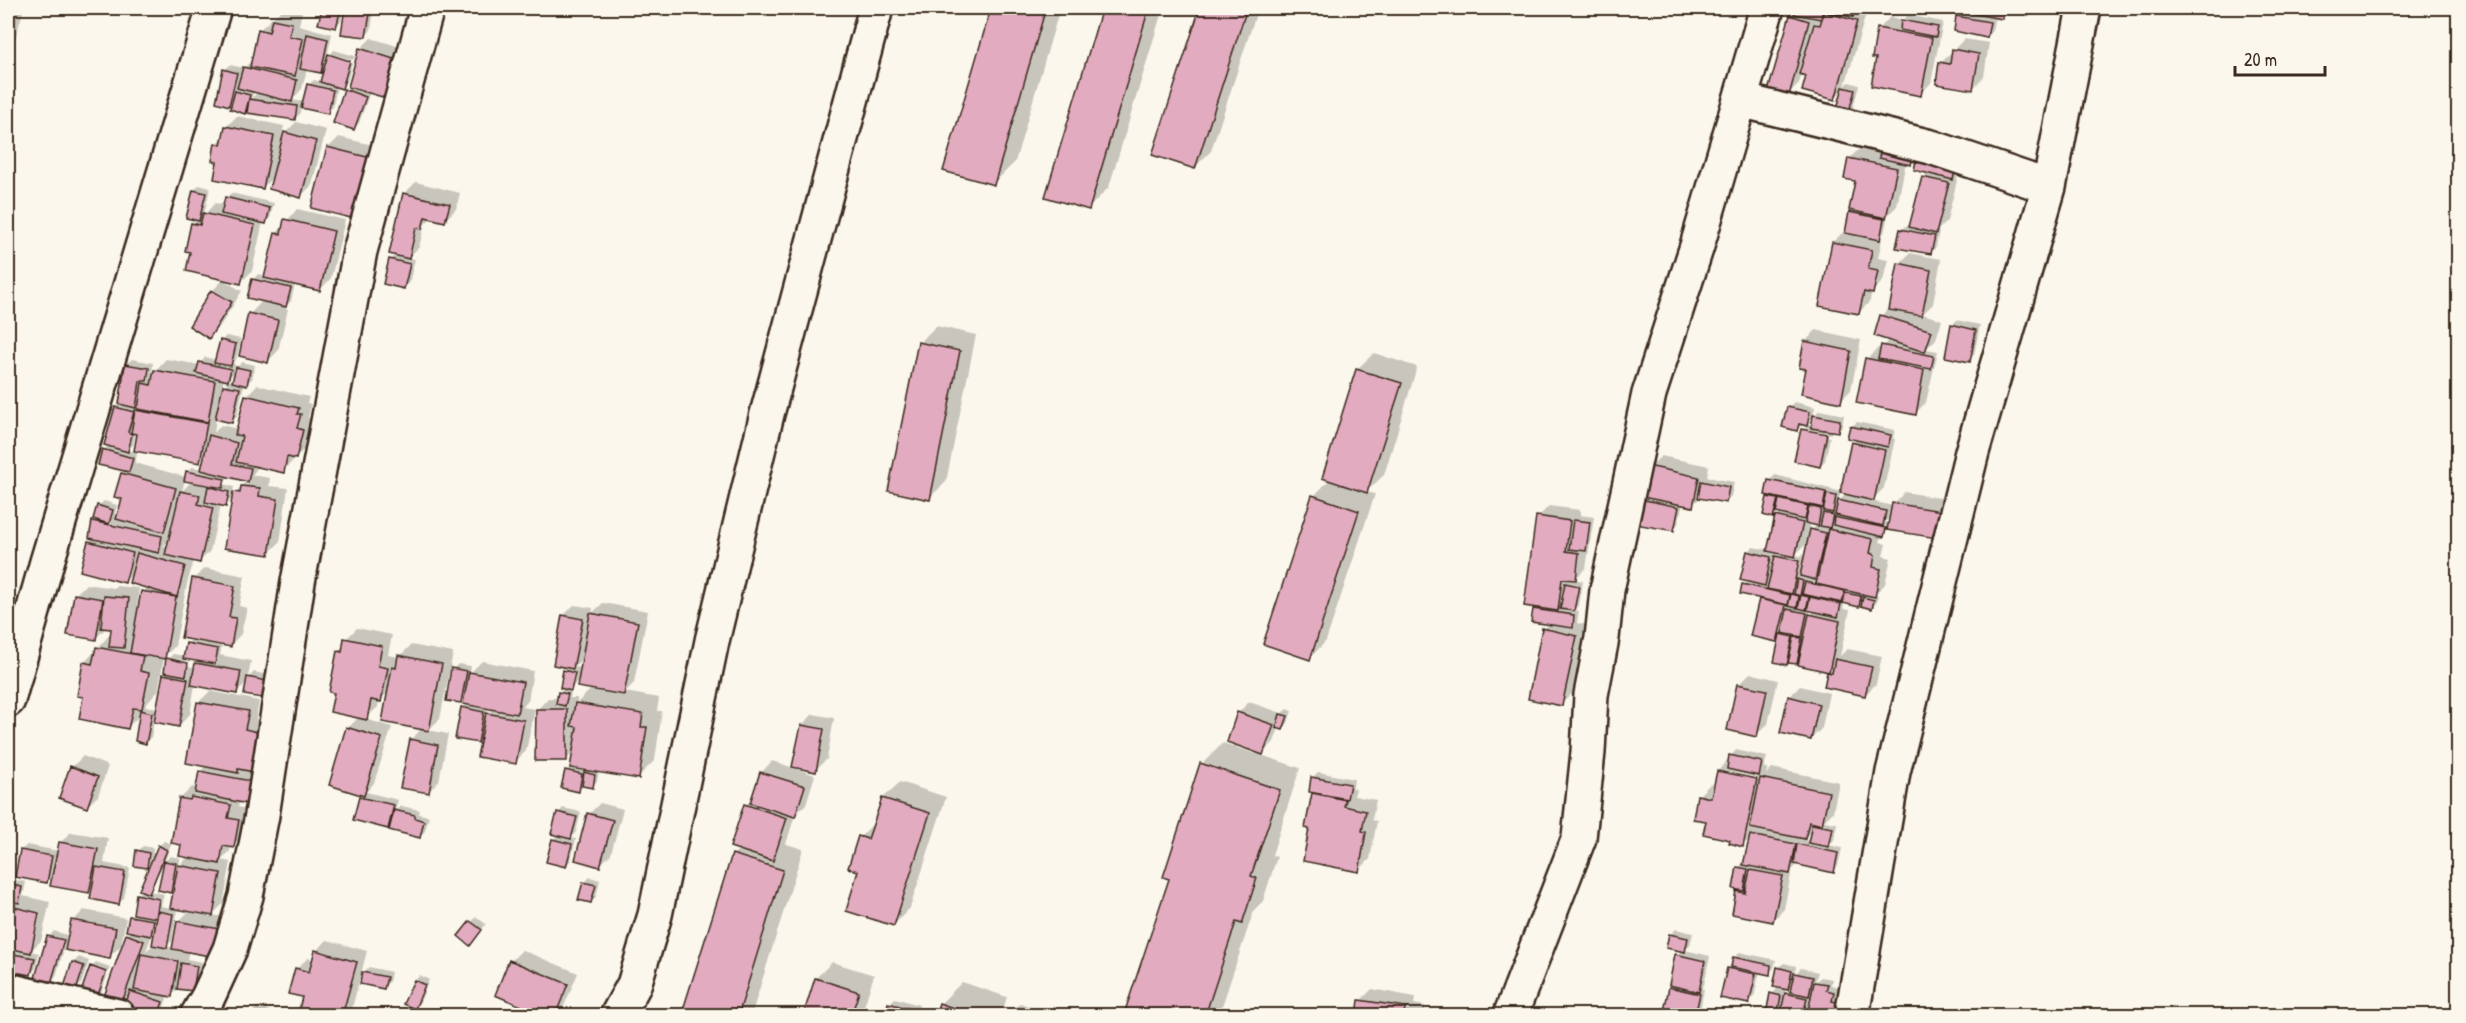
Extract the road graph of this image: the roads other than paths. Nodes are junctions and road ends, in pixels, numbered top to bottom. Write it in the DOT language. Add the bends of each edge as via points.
graph roads {
  1 [pos="214,8"];
  2 [pos="428,8"];
  3 [pos="876,8"];
  4 [pos="1767,8"];
  5 [pos="2084,8"];
  6 [pos="1740,100"];
  7 [pos="2049,187"];
  8 [pos="8,700"];
  9 [pos="8,990"];
  10 [pos="1511,1015"];
  11 [pos="118,1016"];
  12 [pos="197,1016"];
  13 [pos="617,1016"];
  14 [pos="1852,1016"];
  1 -- 8 [label="street"];
  2 -- 12 [label="street" via="360,251 298,582 246,896 230,949"];
  3 -- 13 [label="street" via="767,414 712,641 655,915 634,984"];
  4 -- 6 [label="street"];
  5 -- 7 [label="street"];
  6 -- 7 [label="street" via="1931,147"];
  6 -- 10 [label="street" via="1649,394 1607,591 1591,695 1579,838"];
  7 -- 14 [label="street" via="1972,452 1896,760"];
  9 -- 11 [label="street"];
}
